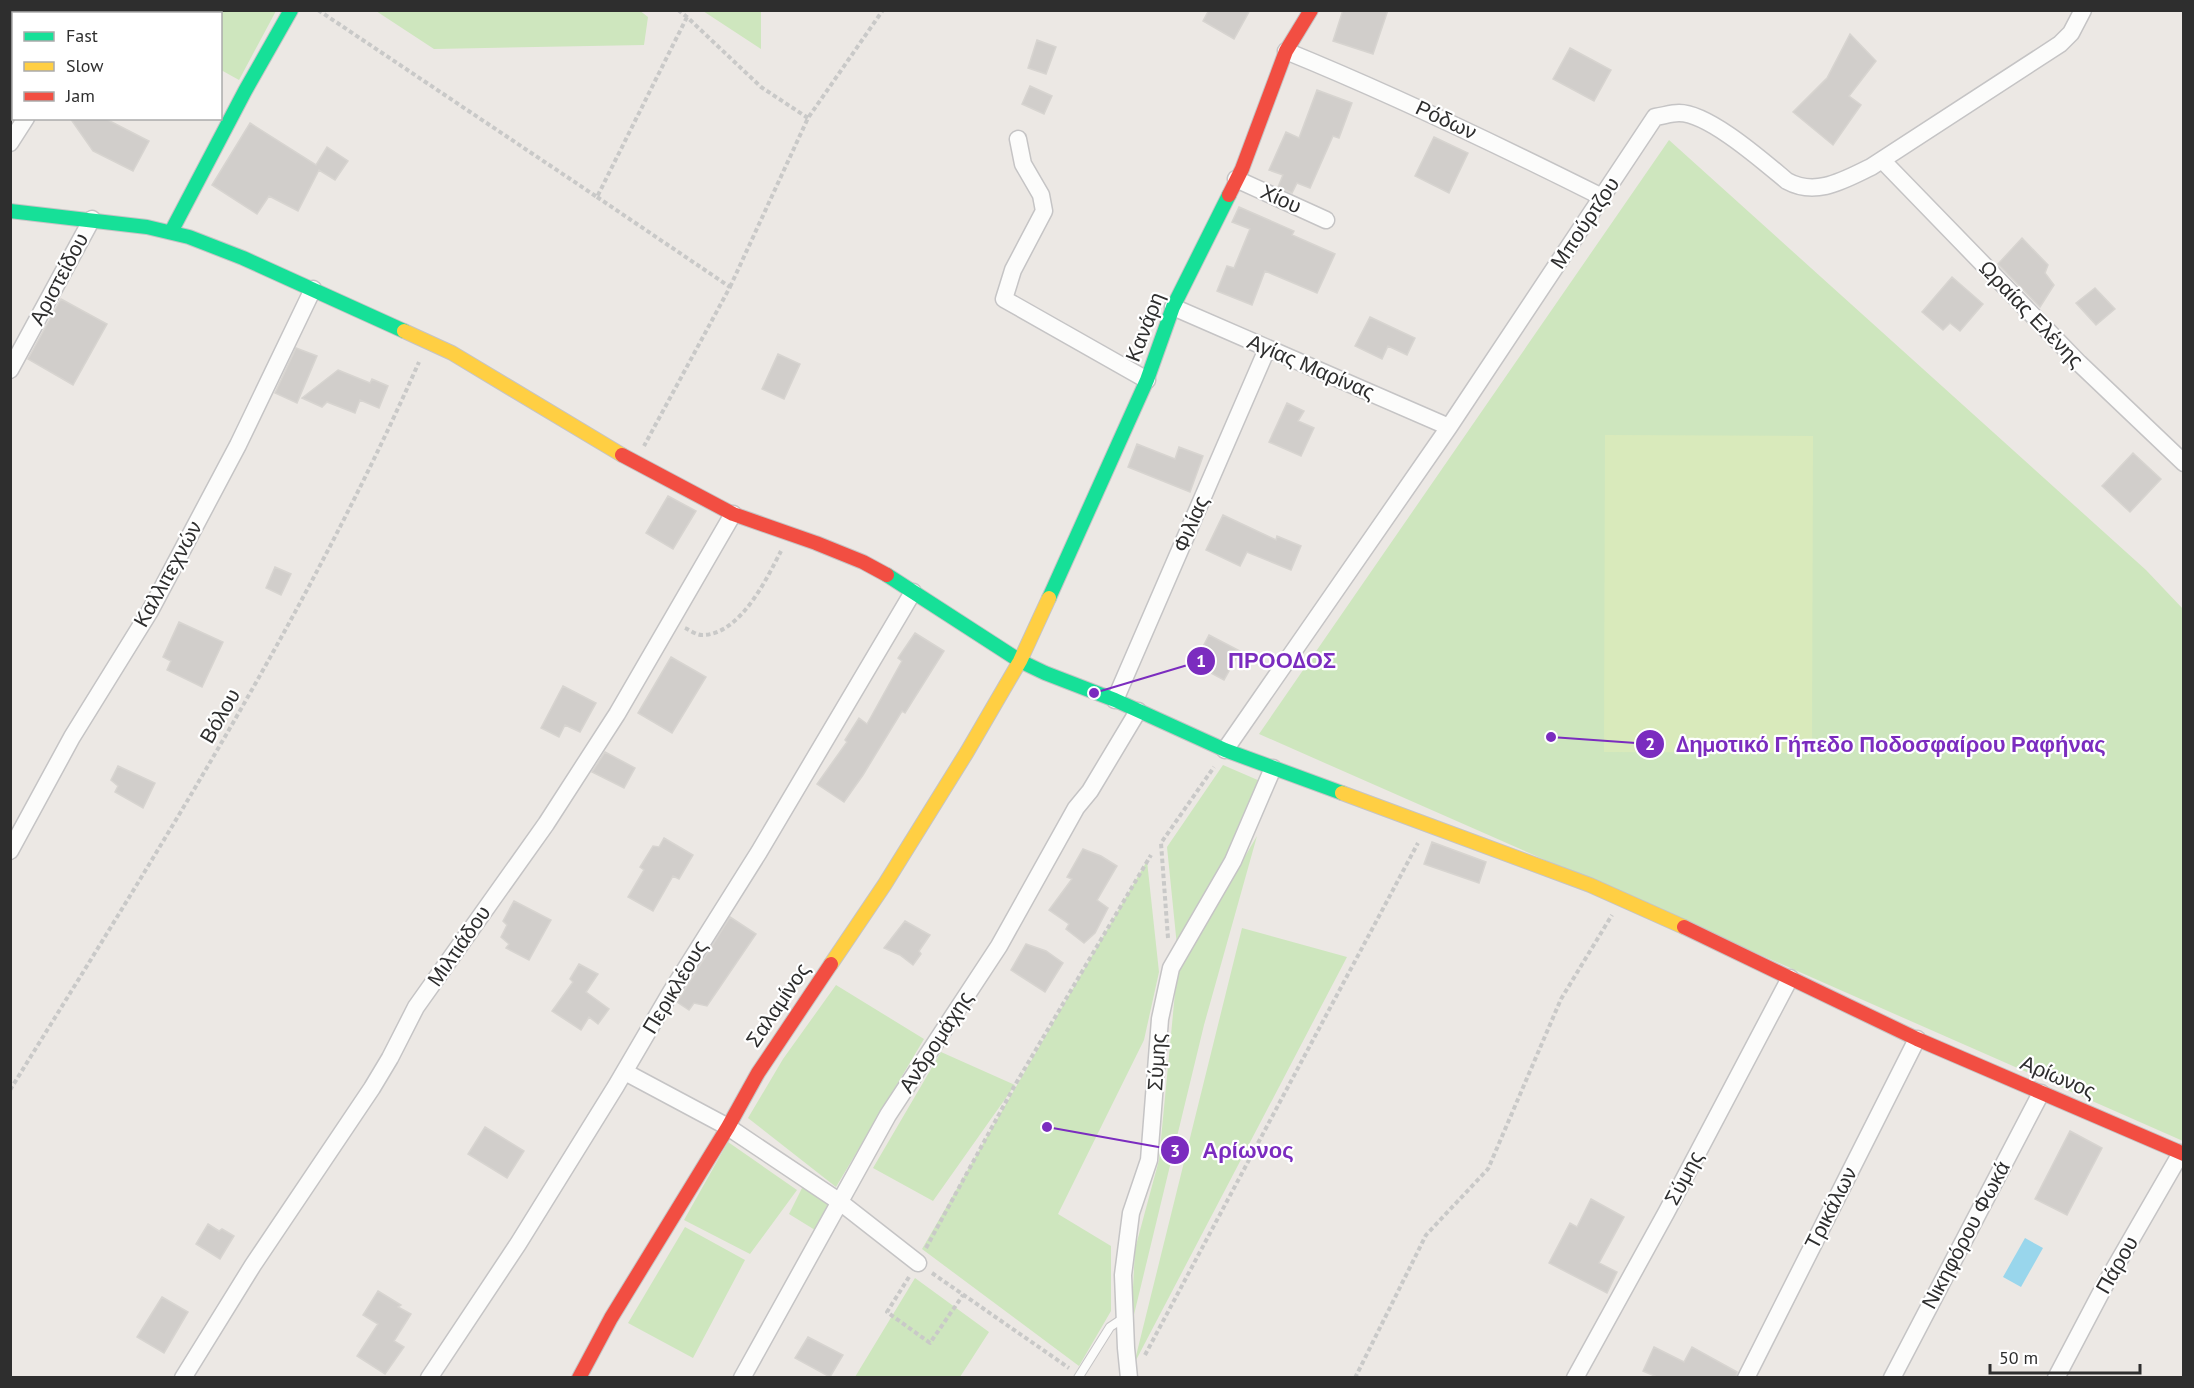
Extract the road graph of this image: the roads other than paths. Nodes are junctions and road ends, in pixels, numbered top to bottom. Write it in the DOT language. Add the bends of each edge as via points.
graph roads {
  1 [pos="291,10"];
  2 [pos="1311,10"];
  3 [pos="2083,10"];
  4 [pos="1286,51"];
  5 [pos="25,120"];
  6 [pos="1017,139"];
  7 [pos="10,143"];
  8 [pos="1882,160"];
  9 [pos="1236,178"];
  10 [pos="1602,197"];
  11 [pos="10,211"];
  12 [pos="92,219"];
  13 [pos="1326,220"];
  14 [pos="171,232"];
  15 [pos="313,290"];
  16 [pos="1173,307"];
  17 [pos="1267,349"];
  18 [pos="10,370"];
  19 [pos="1147,380"];
  20 [pos="1449,427"];
  21 [pos="2184,463"];
  22 [pos="733,514"];
  23 [pos="913,592"];
  24 [pos="1020,661"];
  25 [pos="1115,700"];
  26 [pos="1138,711"];
  27 [pos="1226,750"];
  28 [pos="1274,768"];
  29 [pos="10,851"];
  30 [pos="1790,978"];
  31 [pos="1917,1039"];
  32 [pos="625,1072"];
  33 [pos="2041,1093"];
  34 [pos="728,1127"];
  35 [pos="2182,1154"];
  36 [pos="840,1203"];
  37 [pos="918,1263"];
  38 [pos="1125,1317"];
  39 [pos="1079,1376"];
  40 [pos="183,1377"];
  41 [pos="429,1377"];
  42 [pos="579,1377"];
  43 [pos="742,1377"];
  44 [pos="1129,1377"];
  45 [pos="1575,1377"];
  46 [pos="1746,1377"];
  47 [pos="1892,1377"];
  48 [pos="2056,1377"];
  1 -- 14 [label="street"];
  2 -- 4 [label="street, Κανάρη"];
  3 -- 8 [label="street, Μπούρτζου" via="2060,44"];
  4 -- 9 [label="street, Κανάρη"];
  4 -- 10 [label="street, Ρόδων" via="1458,126"];
  5 -- 7 [label="street"];
  6 -- 19 [label="street" via="1023,164 1041,195 1044,211 1013,270 1004,299"];
  8 -- 10 [label="street, Μπούρτζου" via="1840,182 1809,189 1797,187 1728,136 1695,117 1679,113 1655,117"];
  8 -- 21 [label="street, Ωραίας Ελένης" via="2079,363"];
  9 -- 13 [label="street, Χίου"];
  9 -- 16 [label="street, Κανάρη"];
  10 -- 20 [label="street, Μπούρτζου"];
  11 -- 12 [label="street, Αρίωνος"];
  12 -- 14 [label="street, Αρίωνος"];
  12 -- 18 [label="street, Αριστείδου"];
  14 -- 15 [label="street, Αρίωνος" via="224,250"];
  15 -- 22 [label="street, Αρίωνος" via="475,366 635,463"];
  15 -- 29 [label="street, Καλλιτεχνών" via="238,445 150,610 72,738"];
  16 -- 17 [label="street, Αγίας Μαρίνας"];
  16 -- 19 [label="street, Κανάρη"];
  17 -- 20 [label="street, Αγίας Μαρίνας"];
  17 -- 25 [label="street, Φιλίας"];
  19 -- 24 [label="street, Κανάρη"];
  20 -- 27 [label="street, Μπούρτζου"];
  22 -- 23 [label="street, Αρίωνος" via="863,562"];
  22 -- 40 [label="street, Μιλτιάδου" via="617,714 546,824 416,1007 372,1088"];
  23 -- 24 [label="street, Αρίωνος"];
  23 -- 32 [label="street, Περικλέους"];
  24 -- 25 [label="street, Αρίωνος"];
  24 -- 34 [label="street, Σαλαμίνος" via="885,884 758,1072"];
  25 -- 26 [label="street, Αρίωνος"];
  26 -- 27 [label="street, Αρίωνος"];
  26 -- 36 [label="street, Ανδρομάχης" via="1076,808 999,946 888,1115"];
  27 -- 28 [label="street, Αρίωνος"];
  28 -- 30 [label="street, Αρίωνος" via="1549,868"];
  28 -- 38 [label="street, Σύμης" via="1233,861 1171,968 1160,1019 1149,1160 1131,1213 1123,1275"];
  30 -- 31 [label="street, Αρίωνος"];
  30 -- 45 [label="street, Σύμης"];
  31 -- 33 [label="street, Αρίωνος"];
  31 -- 46 [label="street, Τρικάλων"];
  32 -- 34 [label="street"];
  32 -- 41 [label="street, Περικλέους"];
  33 -- 35 [label="street, Αρίωνος"];
  33 -- 47 [label="street, Νικηφόρου Φωκά"];
  34 -- 36 [label="street"];
  34 -- 42 [label="street, Σαλαμίνος"];
  35 -- 48 [label="street, Πάρου"];
  36 -- 37 [label="street"];
  36 -- 43 [label="street, Ανδρομάχης"];
  38 -- 39 [label="lane" via="1110,1327"];
  38 -- 44 [label="street, Σύμης"];
}
